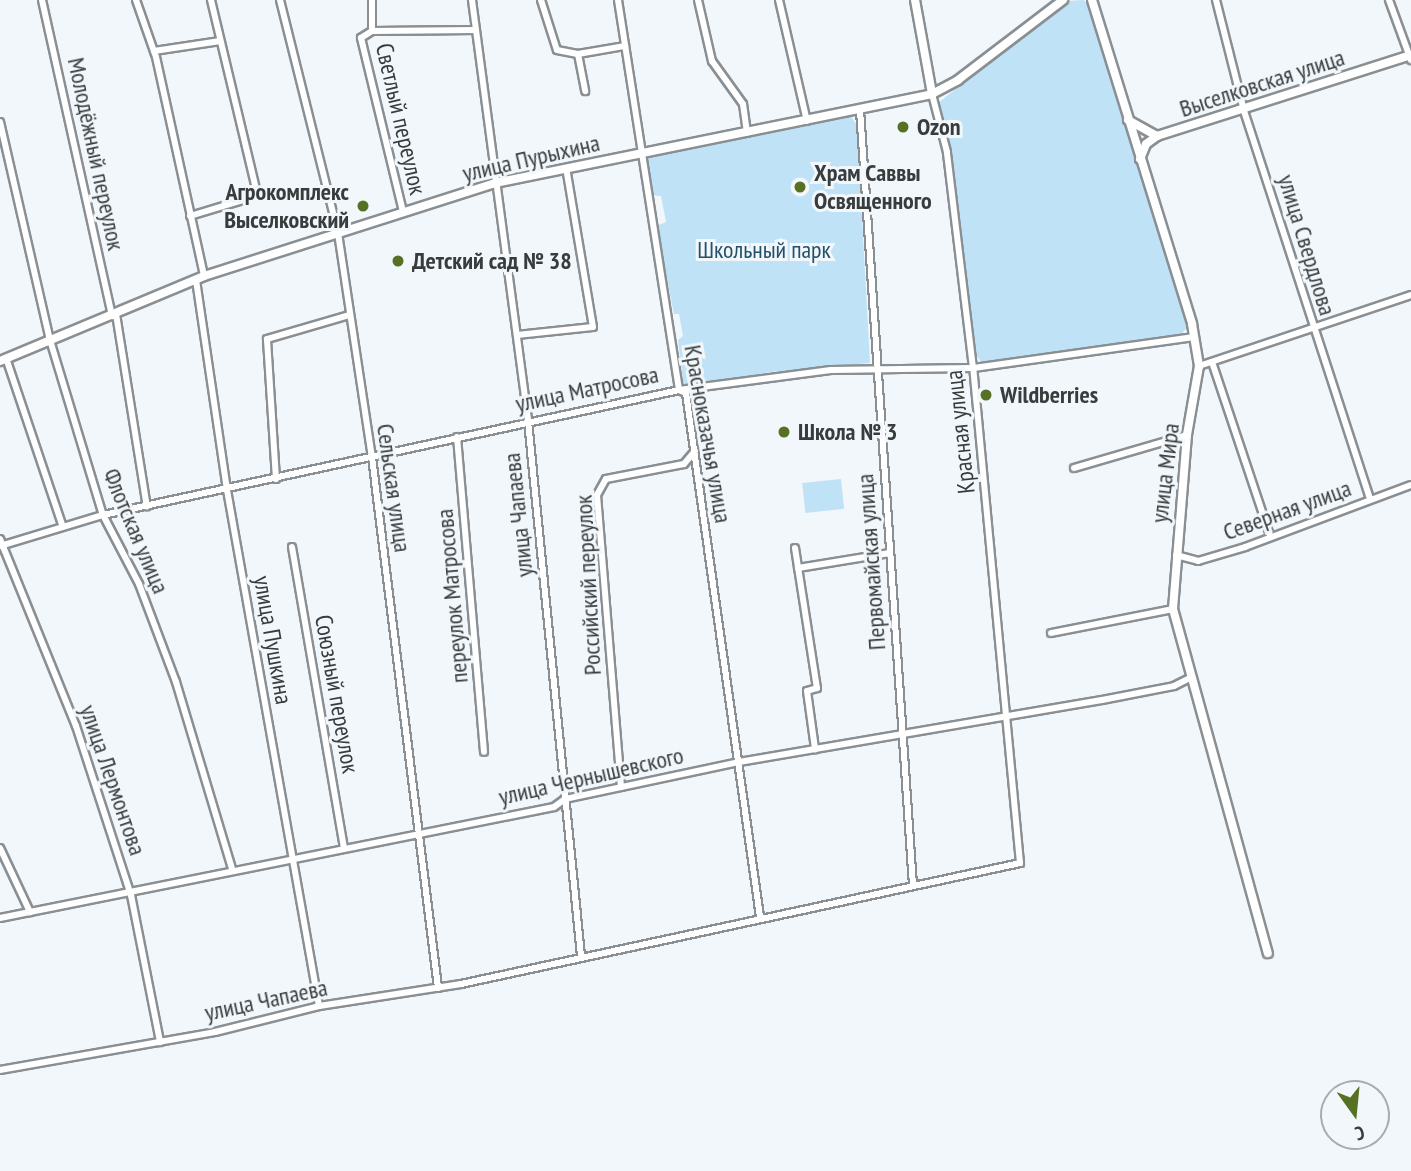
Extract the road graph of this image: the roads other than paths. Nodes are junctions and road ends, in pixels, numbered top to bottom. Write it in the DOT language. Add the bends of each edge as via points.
graph roads {
  1 [pos="42,0"];
  2 [pos="136,0"];
  3 [pos="211,0"];
  4 [pos="280,0"];
  5 [pos="372,0"];
  6 [pos="472,0"];
  7 [pos="541,0"];
  8 [pos="618,0"];
  9 [pos="698,0"];
  10 [pos="779,0"];
  11 [pos="915,0"];
  12 [pos="1063,0"];
  13 [pos="1092,0"];
  14 [pos="1216,0"];
  15 [pos="1389,0"];
  16 [pos="476,30"];
  17 [pos="372,31"];
  18 [pos="220,41"];
  19 [pos="625,46"];
  20 [pos="154,51"];
  21 [pos="578,54"];
  22 [pos="1411,57"];
  23 [pos="584,91"];
  24 [pos="932,94"];
  25 [pos="860,110"];
  26 [pos="1244,111"];
  27 [pos="1128,120"];
  28 [pos="807,121"];
  29 [pos="0,122"];
  30 [pos="747,133"];
  31 [pos="1157,136"];
  32 [pos="640,154"];
  33 [pos="1140,159"];
  34 [pos="566,168"];
  35 [pos="495,183"];
  36 [pos="403,212"];
  37 [pos="190,216"];
  38 [pos="338,233"];
  39 [pos="200,278"];
  40 [pos="1411,295"];
  41 [pos="114,315"];
  42 [pos="349,315"];
  43 [pos="1312,329"];
  44 [pos="517,335"];
  45 [pos="1193,337"];
  46 [pos="50,340"];
  47 [pos="3,359"];
  48 [pos="1212,362"];
  49 [pos="1199,366"];
  50 [pos="875,368"];
  51 [pos="973,368"];
  52 [pos="679,390"];
  53 [pos="528,421"];
  54 [pos="1187,435"];
  55 [pos="457,437"];
  56 [pos="695,451"];
  57 [pos="372,457"];
  58 [pos="1074,468"];
  59 [pos="275,480"];
  60 [pos="1411,485"];
  61 [pos="227,491"];
  62 [pos="1370,499"];
  63 [pos="147,507"];
  64 [pos="103,515"];
  65 [pos="63,527"];
  66 [pos="1270,535"];
  67 [pos="1,543"];
  68 [pos="292,547"];
  69 [pos="795,548"];
  70 [pos="890,553"];
  71 [pos="1175,554"];
  72 [pos="798,568"];
  73 [pos="1173,609"];
  74 [pos="1051,633"];
  75 [pos="1190,678"];
  76 [pos="1006,713"];
  77 [pos="903,736"];
  78 [pos="815,749"];
  79 [pos="484,752"];
  80 [pos="739,762"];
  81 [pos="621,787"];
  82 [pos="565,799"];
  83 [pos="421,834"];
  84 [pos="0,848"];
  85 [pos="344,849"];
  86 [pos="291,859"];
  87 [pos="1020,863"];
  88 [pos="232,869"];
  89 [pos="913,885"];
  90 [pos="131,895"];
  91 [pos="30,912"];
  92 [pos="0,918"];
  93 [pos="760,918"];
  94 [pos="1268,953"];
  95 [pos="582,956"];
  96 [pos="438,988"];
  97 [pos="319,1006"];
  98 [pos="160,1042"];
  99 [pos="0,1070"];
  1 -- 41 [label="street, Молодёжный переулок"];
  2 -- 20 [label="street, улица Пушкина"];
  3 -- 18 [label="street"];
  4 -- 38 [label="street, Сельская улица"];
  5 -- 17 [label="street, Светлый переулок"];
  6 -- 16 [label="street, улица Чапаева"];
  7 -- 21 [label="street" via="557,50"];
  8 -- 19 [label="street, Красноказачья улица"];
  9 -- 30 [label="street" via="712,61 743,104"];
  10 -- 28 [label="street"];
  11 -- 24 [label="street, Красная улица"];
  12 -- 24 [label="street, улица Пурыхина" via="958,80"];
  13 -- 27 [label="street, улица Мира"];
  14 -- 26 [label="street, улица Свердлова"];
  15 -- 22 [label="street"];
  16 -- 17 [label="street"];
  16 -- 35 [label="street, улица Чапаева"];
  17 -- 36 [label="street, Светлый переулок" via="361,38"];
  18 -- 20 [label="street"];
  18 -- 37 [label="street" via="256,189 243,200"];
  19 -- 21 [label="street"];
  19 -- 32 [label="street, Красноказачья улица"];
  20 -- 37 [label="street, улица Пушкина"];
  21 -- 23 [label="street"];
  22 -- 26 [label="street, Выселковская улица"];
  24 -- 25 [label="street, улица Пурыхина"];
  24 -- 51 [label="street, Красная улица" via="947,152"];
  25 -- 28 [label="street, улица Пурыхина"];
  25 -- 50 [label="street, Первомайская улица"];
  26 -- 31 [label="street, Выселковская улица"];
  26 -- 43 [label="street, улица Свердлова"];
  27 -- 31 [label="street, Выселковская улица"];
  27 -- 33 [label="street, улица Мира"];
  28 -- 30 [label="street, улица Пурыхина"];
  29 -- 46 [label="street, Флотская улица"];
  30 -- 32 [label="street, улица Пурыхина"];
  31 -- 33 [label="street" via="1146,144"];
  32 -- 34 [label="street, улица Пурыхина"];
  32 -- 52 [label="street, Красноказачья улица"];
  33 -- 45 [label="street, улица Мира"];
  34 -- 35 [label="street, улица Пурыхина"];
  34 -- 44 [label="street" via="593,327"];
  35 -- 36 [label="street, улица Пурыхина"];
  35 -- 44 [label="street, улица Чапаева"];
  36 -- 38 [label="street, улица Пурыхина"];
  37 -- 39 [label="street, улица Пушкина"];
  38 -- 39 [label="street, улица Пурыхина"];
  38 -- 42 [label="street, Сельская улица"];
  39 -- 41 [label="street, улица Пурыхина"];
  39 -- 61 [label="street, улица Пушкина"];
  40 -- 43 [label="street"];
  41 -- 46 [label="street, улица Пурыхина"];
  41 -- 63 [label="street, Молодёжный переулок"];
  42 -- 57 [label="street, Сельская улица"];
  42 -- 59 [label="street" via="267,339"];
  43 -- 48 [label="street"];
  43 -- 62 [label="street, улица Свердлова"];
  44 -- 53 [label="street, улица Чапаева"];
  45 -- 49 [label="street, улица Мира"];
  45 -- 51 [label="street, улица Матросова"];
  46 -- 47 [label="street, улица Пурыхина"];
  46 -- 64 [label="street, Флотская улица"];
  47 -- 65 [label="street"];
  48 -- 49 [label="street"];
  48 -- 66 [label="street"];
  49 -- 54 [label="street, улица Мира"];
  50 -- 51 [label="street, улица Матросова"];
  50 -- 52 [label="street, улица Матросова" via="784,374"];
  50 -- 70 [label="street, Первомайская улица"];
  51 -- 76 [label="street, Красная улица"];
  52 -- 53 [label="street, улица Матросова"];
  52 -- 56 [label="street, Красноказачья улица" via="686,393"];
  53 -- 55 [label="street, улица Матросова"];
  53 -- 82 [label="street, улица Чапаева"];
  54 -- 58 [label="street"];
  54 -- 71 [label="street, улица Мира"];
  55 -- 57 [label="street, улица Матросова"];
  55 -- 79 [label="street, переулок Матросова"];
  56 -- 80 [label="street, Красноказачья улица"];
  56 -- 81 [label="street, Российский переулок" via="684,464 606,478 597,495"];
  57 -- 59 [label="street, улица Матросова"];
  57 -- 83 [label="street, Сельская улица"];
  59 -- 61 [label="street, улица Матросова"];
  60 -- 62 [label="street, Северная улица"];
  61 -- 63 [label="street, улица Матросова"];
  61 -- 86 [label="street, улица Пушкина"];
  62 -- 66 [label="street, Северная улица"];
  63 -- 64 [label="street, улица Матросова"];
  64 -- 65 [label="street, улица Матросова"];
  64 -- 88 [label="street, Флотская улица" via="139,584 176,682"];
  65 -- 67 [label="street, улица Матросова"];
  66 -- 71 [label="street, Северная улица" via="1198,561"];
  67 -- 90 [label="street, улица Лермонтова" via="76,726"];
  68 -- 85 [label="street, Союзный переулок"];
  69 -- 72 [label="street"];
  70 -- 72 [label="street"];
  70 -- 77 [label="street, Первомайская улица"];
  71 -- 73 [label="street, улица Мира"];
  72 -- 78 [label="street" via="817,688 807,691"];
  73 -- 74 [label="street"];
  73 -- 75 [label="street, улица Мира"];
  75 -- 76 [label="street, улица Чернышевского" via="1174,686 1114,698"];
  75 -- 94 [label="street, улица Мира"];
  76 -- 77 [label="street, улица Чернышевского"];
  76 -- 87 [label="street, Красная улица"];
  77 -- 78 [label="street, улица Чернышевского"];
  77 -- 89 [label="street, Первомайская улица"];
  78 -- 80 [label="street, улица Чернышевского"];
  80 -- 81 [label="street, улица Чернышевского"];
  80 -- 93 [label="street, Красноказачья улица"];
  81 -- 82 [label="street, улица Чернышевского"];
  82 -- 83 [label="street, улица Чернышевского" via="554,807"];
  82 -- 95 [label="street, улица Чапаева"];
  83 -- 85 [label="street, улица Чернышевского"];
  83 -- 96 [label="street, Сельская улица"];
  84 -- 91 [label="street"];
  85 -- 86 [label="street, улица Чернышевского"];
  86 -- 88 [label="street, улица Чернышевского"];
  86 -- 97 [label="street, улица Пушкина"];
  87 -- 89 [label="street, улица Чапаева"];
  88 -- 90 [label="street, улица Чернышевского"];
  89 -- 93 [label="street, улица Чапаева"];
  90 -- 91 [label="street, улица Чернышевского"];
  90 -- 98 [label="street, улица Лермонтова"];
  91 -- 92 [label="street, улица Чернышевского"];
  93 -- 95 [label="street, улица Чапаева"];
  95 -- 96 [label="street, улица Чапаева"];
  96 -- 97 [label="street, улица Чапаева"];
  97 -- 98 [label="street, улица Чапаева"];
  98 -- 99 [label="street, улица Чапаева"];
}
